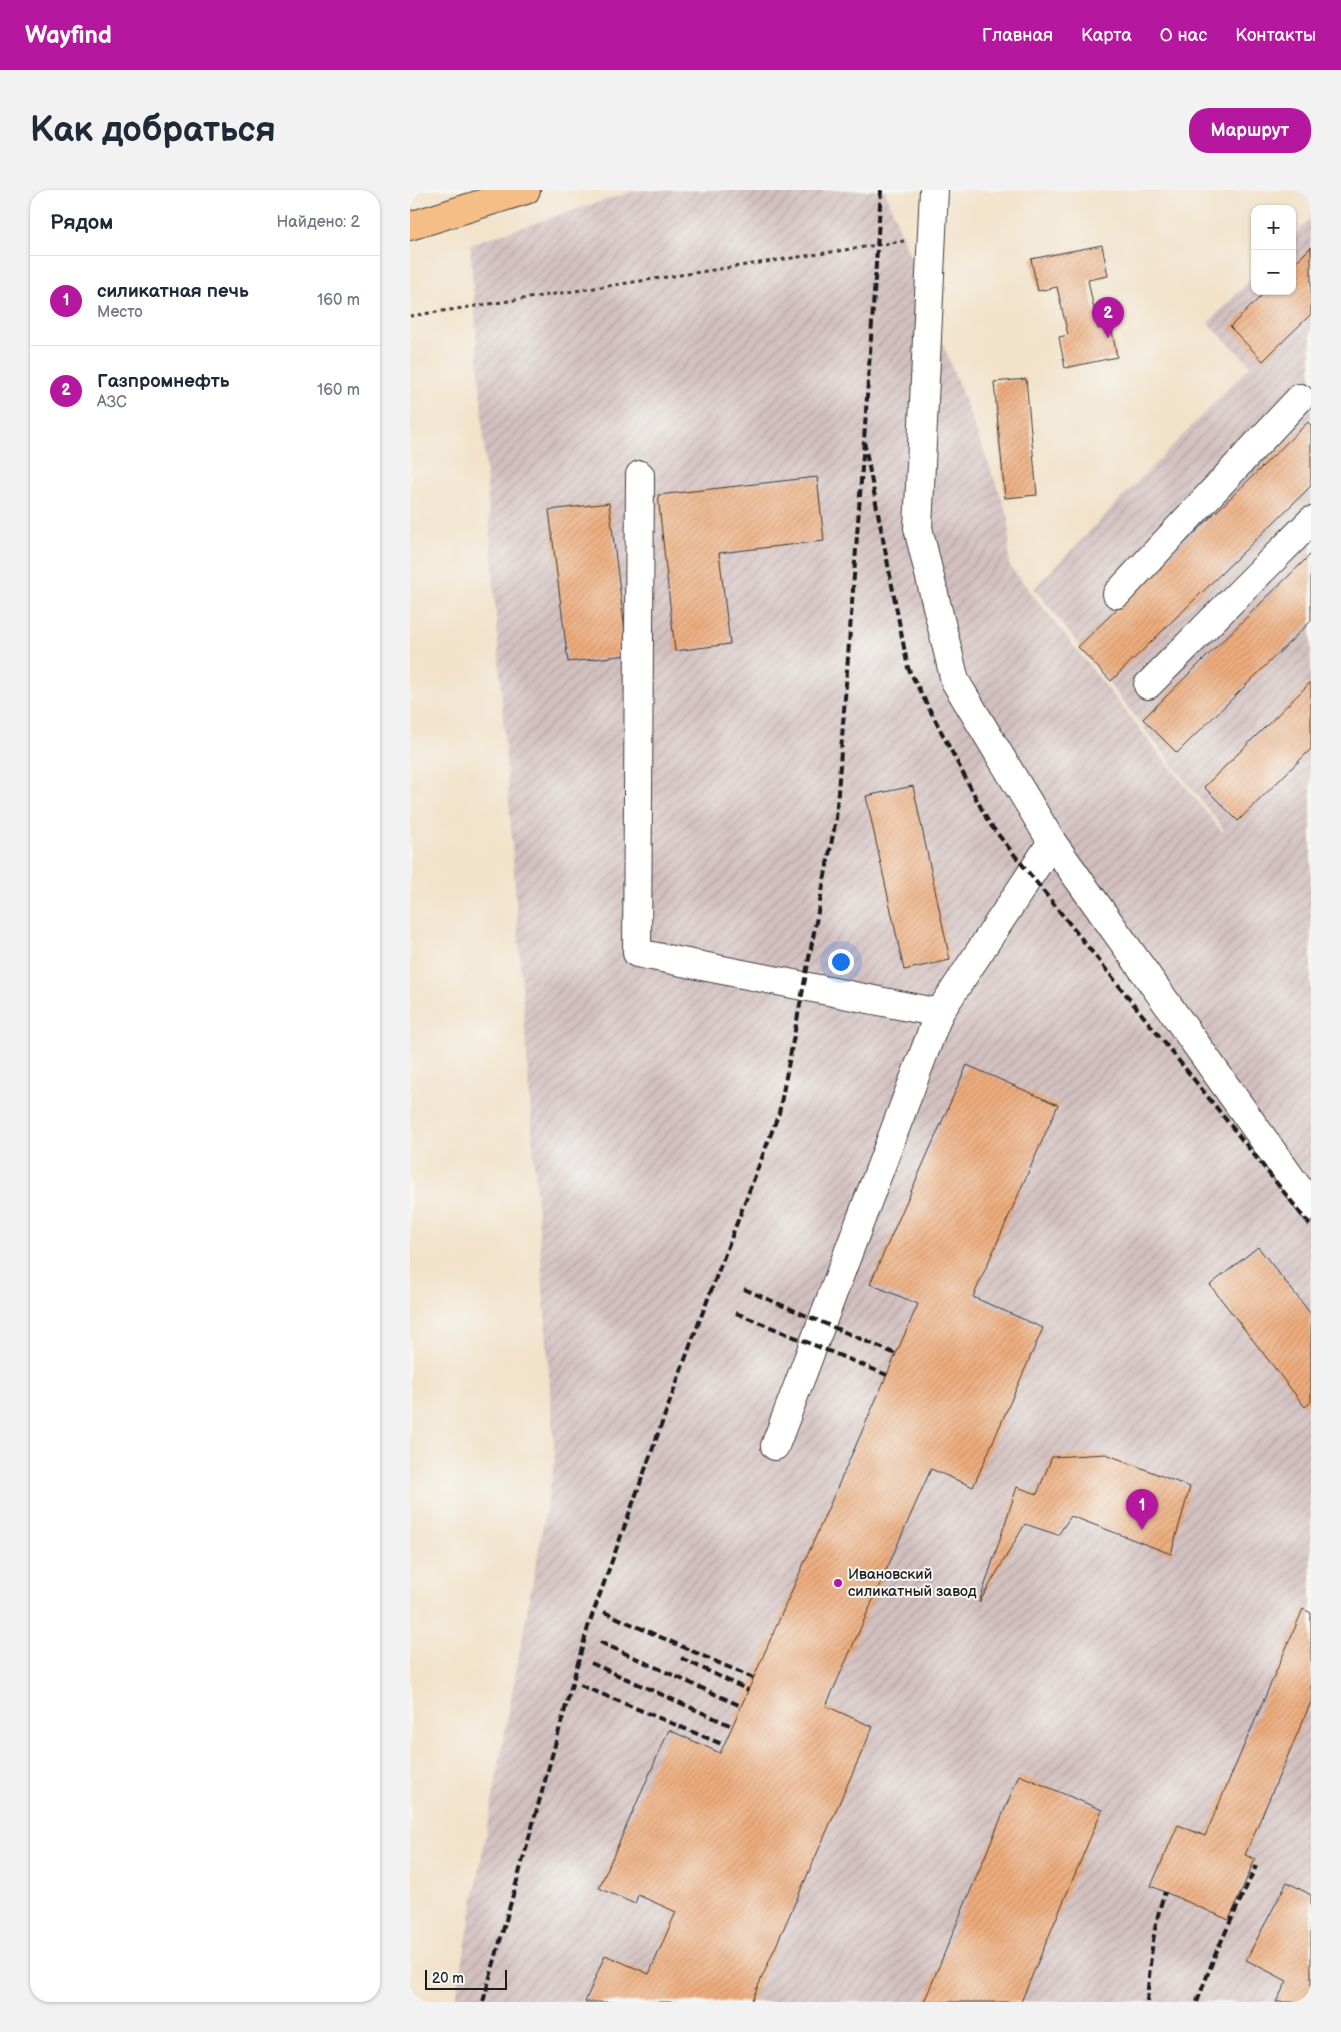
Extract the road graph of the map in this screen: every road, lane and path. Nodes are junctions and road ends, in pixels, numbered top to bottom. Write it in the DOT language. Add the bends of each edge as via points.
graph roads {
  1 [pos="526,190"];
  2 [pos="934,190"];
  3 [pos="410,226"];
  4 [pos="932,237"];
  5 [pos="410,316"];
  6 [pos="1307,398"];
  7 [pos="640,475"];
  8 [pos="1311,521"];
  9 [pos="1117,594"];
  10 [pos="1148,686"];
  11 [pos="1052,842"];
  12 [pos="939,1013"];
  13 [pos="1311,1206"];
  14 [pos="775,1446"];
  1 -- 3 [label="main road"];
  2 -- 4 [label="street"];
  4 -- 5 [label="path"];
  4 -- 11 [label="street" via="918,528 955,680"];
  6 -- 9 [label="street"];
  7 -- 12 [label="street" via="637,953"];
  8 -- 10 [label="street"];
  11 -- 12 [label="street"];
  11 -- 13 [label="street"];
  12 -- 14 [label="street"];
}
